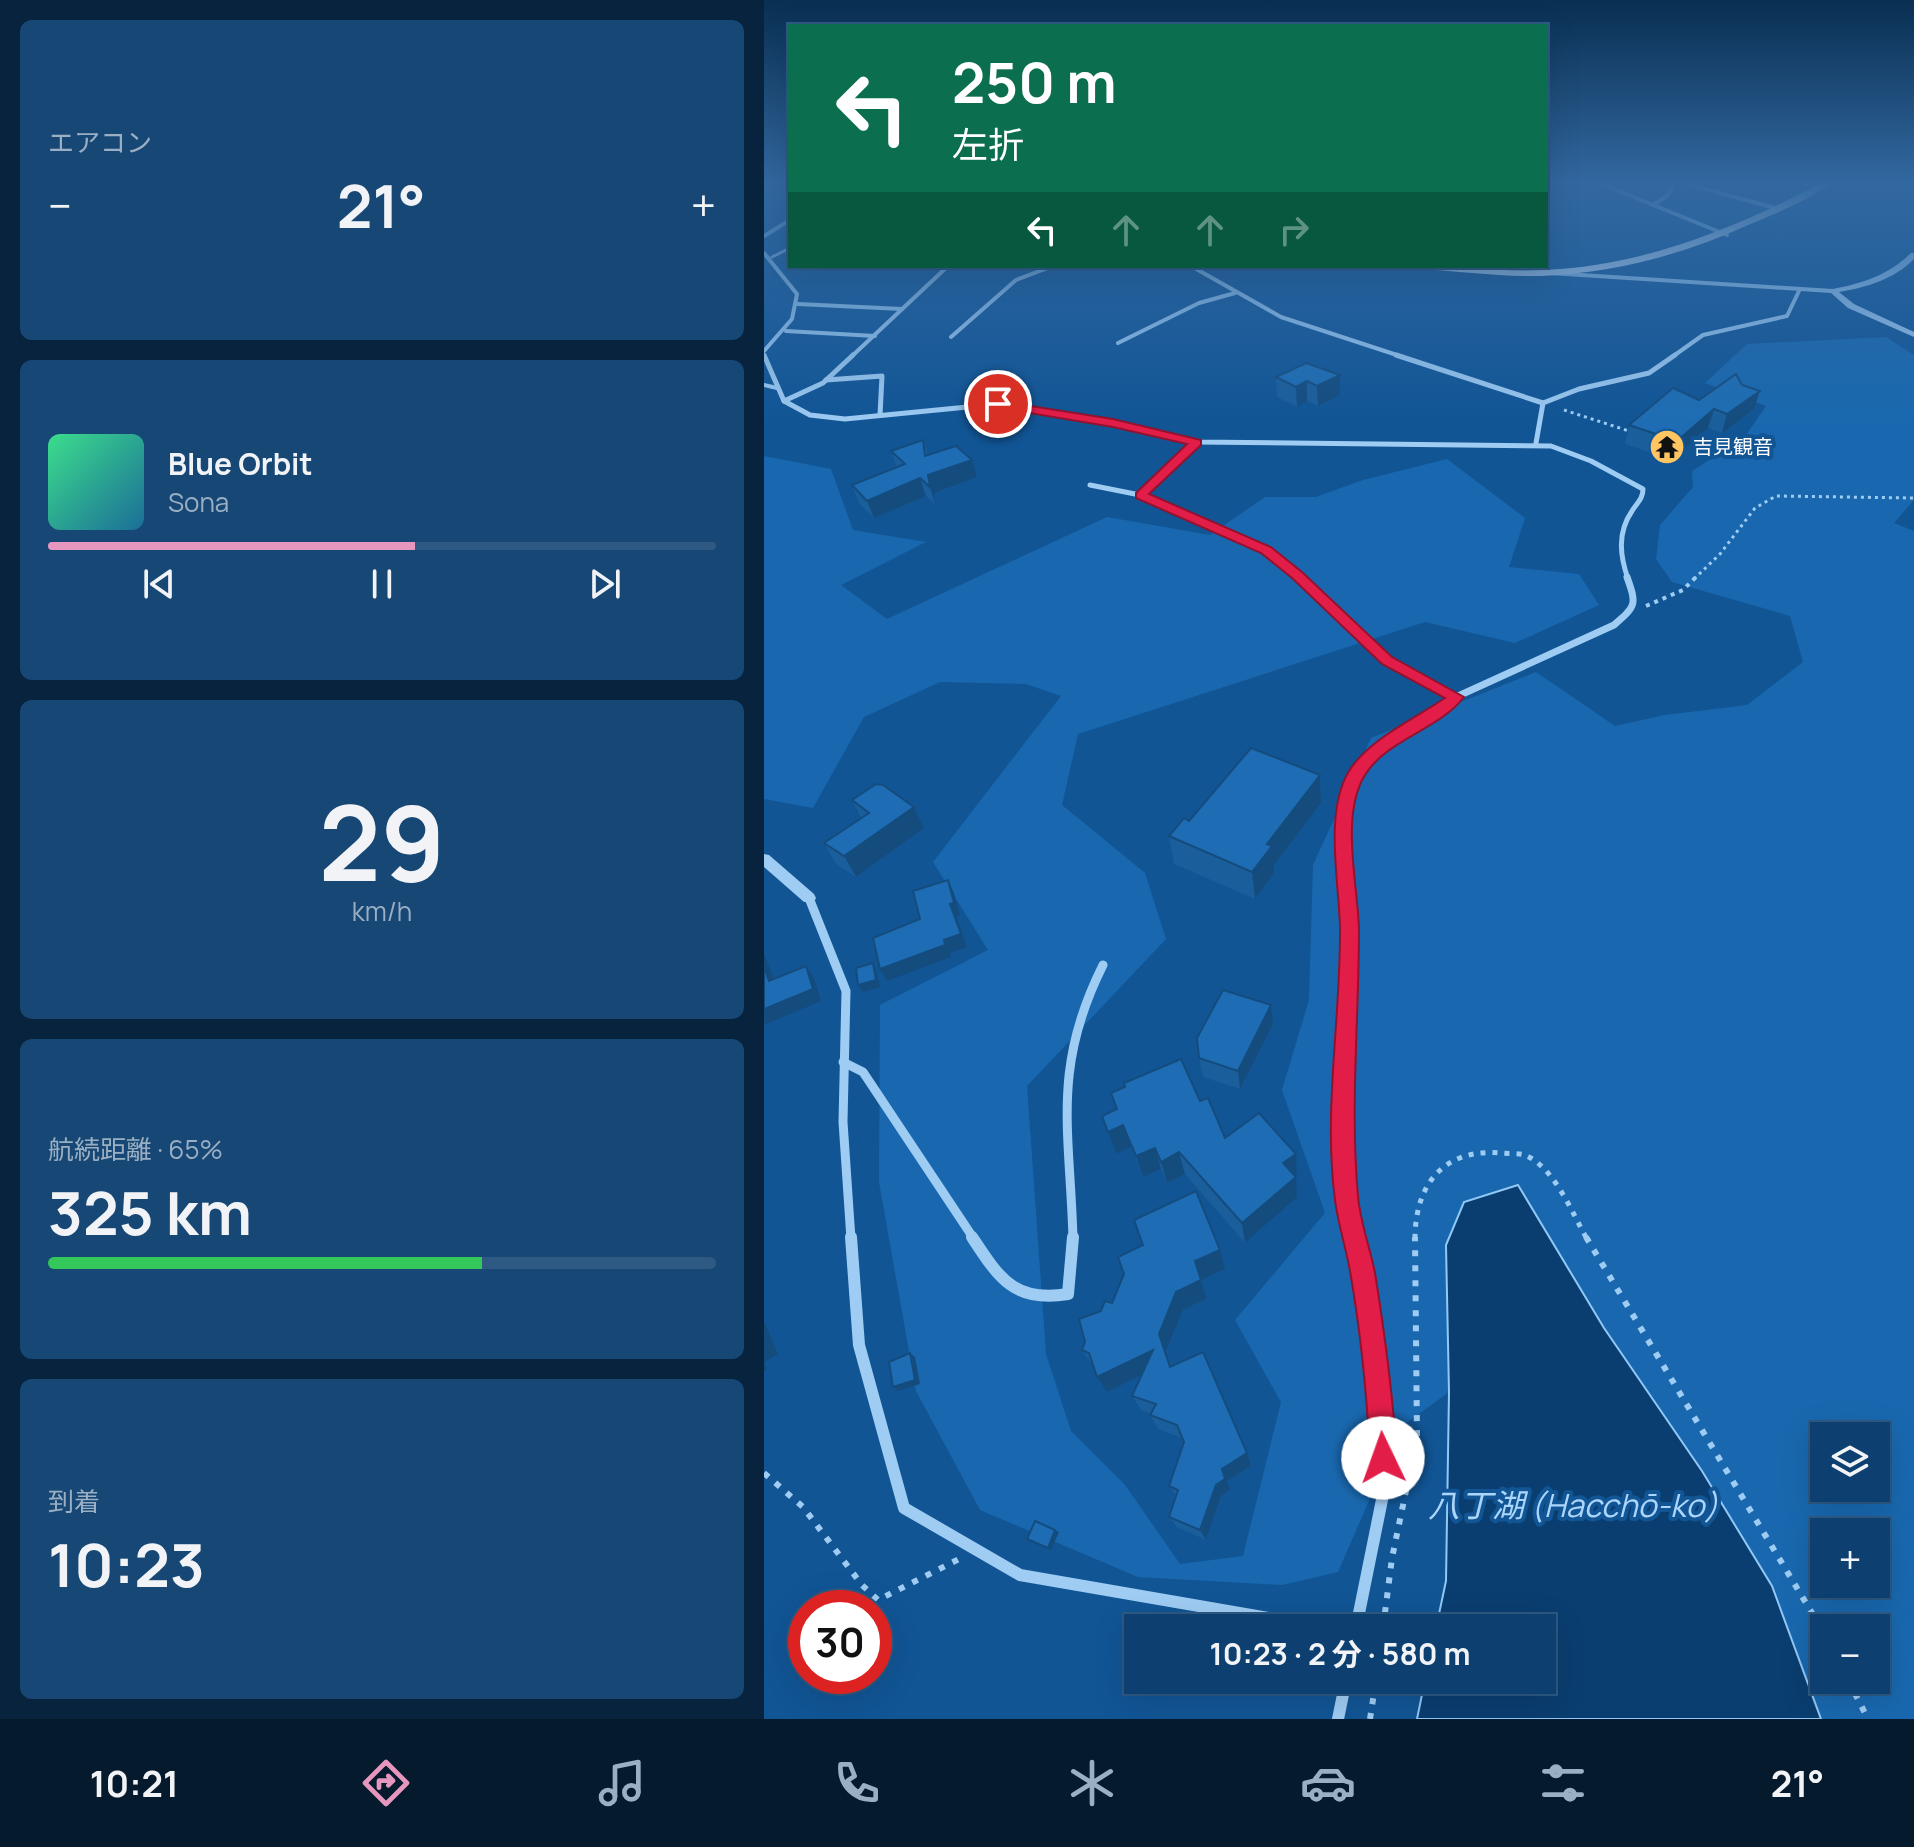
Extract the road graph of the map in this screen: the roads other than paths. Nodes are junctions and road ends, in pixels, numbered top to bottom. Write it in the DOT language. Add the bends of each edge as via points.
graph roads {
  1 [pos="775,264"];
  2 [pos="1609,264"];
  3 [pos="1906,264"];
  4 [pos="946,268"];
  5 [pos="1048,268"];
  6 [pos="1194,268"];
  7 [pos="1455,268"];
  8 [pos="1542,273"];
  9 [pos="1799,291"];
  10 [pos="1833,291"];
  11 [pos="1235,293"];
  12 [pos="798,304"];
  13 [pos="902,309"];
  14 [pos="786,331"];
  15 [pos="1914,335"];
  16 [pos="875,336"];
  17 [pos="951,337"];
  18 [pos="1118,343"];
  19 [pos="764,353"];
  20 [pos="826,380"];
  21 [pos="764,385"];
  22 [pos="777,388"];
  23 [pos="784,401"];
  24 [pos="1543,403"];
  25 [pos="880,415"];
  26 [pos="1196,442"];
  27 [pos="1536,443"];
  28 [pos="1090,485"];
  29 [pos="1140,495"];
  30 [pos="1456,697"];
  31 [pos="764,859"];
  32 [pos="809,898"];
  33 [pos="1103,965"];
  34 [pos="843,1062"];
  35 [pos="1245,1614"];
  36 [pos="1359,1614"];
  37 [pos="1343,1694"];
  38 [pos="1338,1719"];
  1 -- 12 [label="street" via="797,294"];
  2 -- 8 [label="main road"];
  3 -- 10 [label="street" via="1879,281"];
  4 -- 13 [label="street"];
  5 -- 17 [label="street" via="1016,280"];
  6 -- 11 [label="street"];
  7 -- 8 [label="main road"];
  8 -- 9 [label="street"];
  9 -- 10 [label="street"];
  9 -- 24 [label="street" via="1787,316 1779,320 1703,335 1649,373"];
  10 -- 15 [label="street" via="1851,306"];
  11 -- 18 [label="street" via="1199,303"];
  11 -- 24 [label="street" via="1281,317"];
  12 -- 13 [label="street"];
  12 -- 14 [label="street"];
  13 -- 16 [label="street"];
  14 -- 16 [label="street"];
  14 -- 19 [label="street"];
  16 -- 20 [label="street"];
  19 -- 22 [label="street"];
  20 -- 23 [label="street"];
  20 -- 25 [label="street" via="882,376"];
  21 -- 22 [label="lane"];
  22 -- 23 [label="street"];
  23 -- 25 [label="street" via="810,415"];
  24 -- 27 [label="street"];
  25 -- 26 [label="street" via="998,404"];
  26 -- 27 [label="street"];
  26 -- 29 [label="street"];
  27 -- 30 [label="street" via="1593,460 1643,489 1620,537 1623,568 1635,598 1614,625"];
  28 -- 29 [label="street"];
  29 -- 30 [label="street" via="1266,550 1387,661"];
  30 -- 36 [label="street" via="1362,766 1349,796 1343,841 1349,929 1342,1099 1347,1200 1379,1378 1385,1485"];
  31 -- 32 [label="street"];
  32 -- 34 [label="street" via="846,991"];
  33 -- 34 [label="street" via="1083,1004 1067,1076 1074,1261 1068,1294 1023,1296 997,1274 863,1072"];
  34 -- 35 [label="street" via="859,1345 904,1508 1020,1575"];
  37 -- 38 [label="street"];
}
